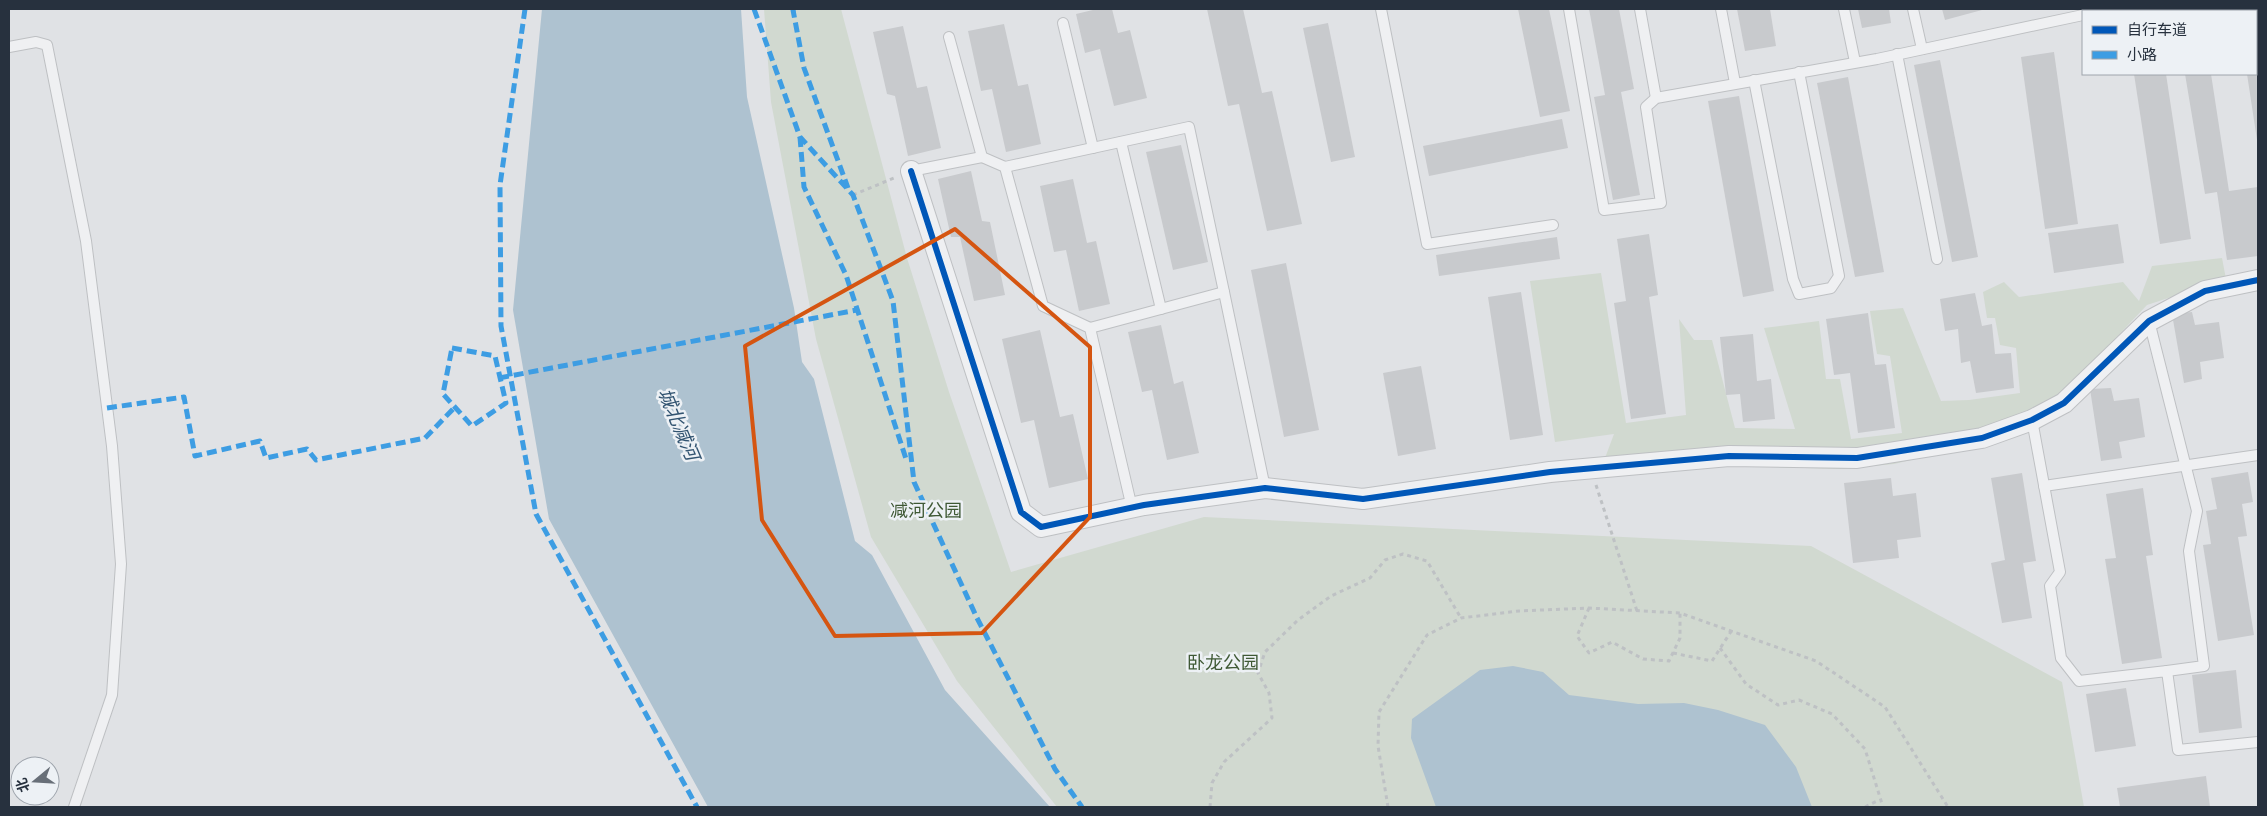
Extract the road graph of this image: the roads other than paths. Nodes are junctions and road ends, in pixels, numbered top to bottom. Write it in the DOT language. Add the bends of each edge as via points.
graph roads {
  1 [pos="1381,9"];
  2 [pos="1569,9"];
  3 [pos="1640,9"];
  4 [pos="1722,9"];
  5 [pos="1844,9"];
  6 [pos="1914,9"];
  7 [pos="2082,15"];
  8 [pos="1063,23"];
  9 [pos="949,37"];
  10 [pos="9,47"];
  11 [pos="1922,49"];
  12 [pos="1897,54"];
  13 [pos="1855,62"];
  14 [pos="1799,72"];
  15 [pos="1754,80"];
  16 [pos="1735,83"];
  17 [pos="1656,98"];
  18 [pos="1121,142"];
  19 [pos="1094,148"];
  20 [pos="982,157"];
  21 [pos="1005,168"];
  22 [pos="911,171"];
  23 [pos="1553,225"];
  24 [pos="1936,259"];
  25 [pos="2258,280"];
  26 [pos="1224,292"];
  27 [pos="1161,309"];
  28 [pos="2149,321"];
  29 [pos="1090,328"];
  30 [pos="2032,420"];
  31 [pos="2258,455"];
  32 [pos="2185,465"];
  33 [pos="2044,486"];
  34 [pos="1265,488"];
  35 [pos="1132,508"];
  36 [pos="2167,671"];
  37 [pos="2258,742"];
  38 [pos="74,807"];
  1 -- 23 [label="lane" via="1427,244"];
  2 -- 17 [label="lane" via="1604,210 1661,203 1646,107"];
  3 -- 17 [label="lane"];
  4 -- 16 [label="lane"];
  5 -- 13 [label="lane"];
  6 -- 11 [label="lane"];
  7 -- 11 [label="lane"];
  8 -- 19 [label="lane"];
  9 -- 20 [label="lane"];
  10 -- 38 [label="lane" via="36,42 47,44 86,241 113,456 121,564 112,695"];
  11 -- 12 [label="lane"];
  12 -- 13 [label="lane"];
  12 -- 24 [label="lane"];
  13 -- 14 [label="lane"];
  14 -- 15 [label="lane"];
  14 -- 15 [label="lane" via="1839,276 1831,288 1807,293 1799,294 1793,279"];
  15 -- 16 [label="lane"];
  16 -- 17 [label="lane"];
  18 -- 19 [label="lane"];
  18 -- 26 [label="lane" via="1189,127"];
  18 -- 27 [label="lane"];
  19 -- 21 [label="lane"];
  20 -- 21 [label="lane"];
  20 -- 22 [label="lane"];
  21 -- 29 [label="lane" via="1043,306"];
  22 -- 35 [label="street" via="1021,512 1040,527"];
  25 -- 28 [label="street" via="2205,291"];
  26 -- 27 [label="lane"];
  26 -- 34 [label="lane"];
  27 -- 29 [label="lane"];
  28 -- 30 [label="street" via="2064,404"];
  28 -- 32 [label="lane"];
  29 -- 35 [label="lane"];
  30 -- 33 [label="lane"];
  30 -- 34 [label="street" via="1982,438 1857,458 1729,456 1550,472 1363,499"];
  31 -- 32 [label="lane"];
  32 -- 33 [label="lane"];
  32 -- 36 [label="lane" via="2197,511 2189,551 2204,666"];
  33 -- 36 [label="lane" via="2060,572 2050,586 2061,658 2079,681"];
  34 -- 35 [label="street"];
  36 -- 37 [label="lane" via="2178,750"];
}
